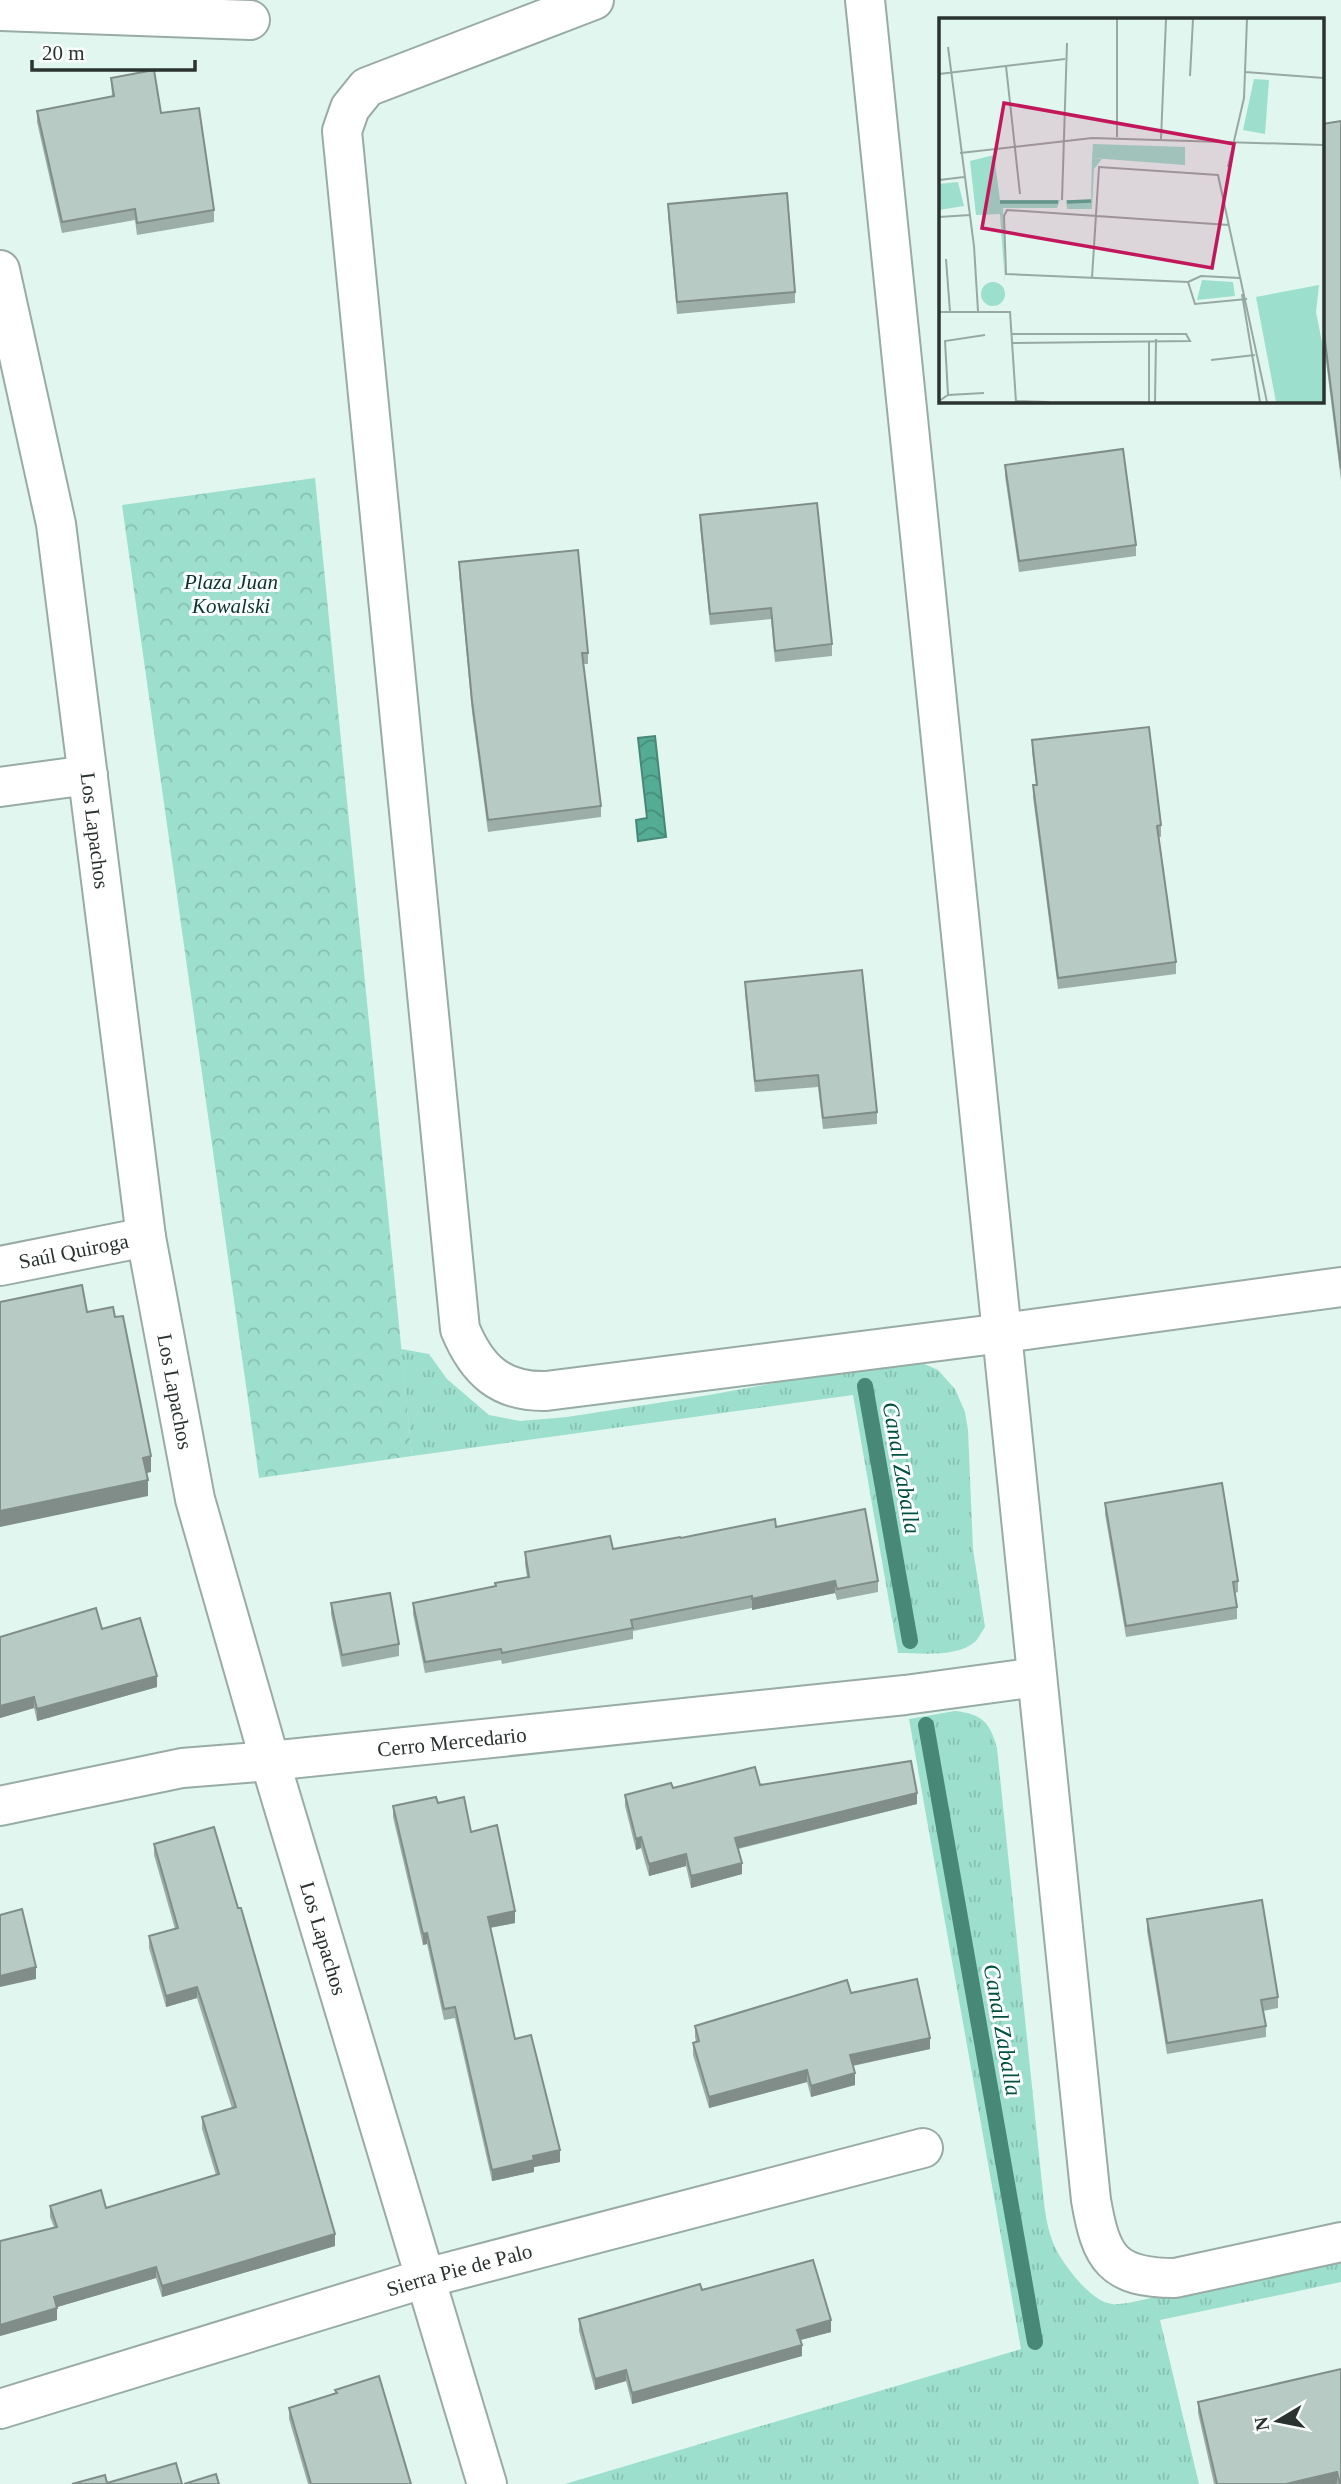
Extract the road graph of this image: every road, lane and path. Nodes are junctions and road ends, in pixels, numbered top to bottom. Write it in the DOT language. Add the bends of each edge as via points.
graph roads {
  1 [pos="594,0"];
  2 [pos="865,0"];
  3 [pos="0,11"];
  4 [pos="250,20"];
  5 [pos="0,270"];
  6 [pos="88,775"];
  7 [pos="0,787"];
  8 [pos="146,1237"];
  9 [pos="0,1266"];
  10 [pos="1341,1287"];
  11 [pos="1003,1333"];
  12 [pos="1037,1677"];
  13 [pos="270,1761"];
  14 [pos="0,1806"];
  15 [pos="923,2148"];
  16 [pos="1341,2242"];
  17 [pos="426,2278"];
  18 [pos="0,2409"];
  19 [pos="487,2484"];
  1 -- 11 [label="street" via="367,87 350,108 342,131 460,1329 470,1352 485,1369 504,1385 527,1391"];
  2 -- 11 [label="street"];
  3 -- 4 [label="street"];
  5 -- 6 [label="street, Los Lapachos" via="56,524"];
  6 -- 7 [label="street"];
  6 -- 8 [label="street, Los Lapachos"];
  8 -- 9 [label="street, Saúl Quiroga"];
  8 -- 13 [label="street, Los Lapachos" via="195,1499"];
  10 -- 11 [label="street"];
  11 -- 12 [label="street"];
  12 -- 13 [label="street, Cerro Mercedario" via="905,1695"];
  12 -- 16 [label="street" via="1091,2200 1104,2250 1123,2271 1148,2278 1175,2278"];
  13 -- 14 [label="street, Cerro Mercedario" via="182,1768"];
  13 -- 17 [label="street, Los Lapachos"];
  15 -- 17 [label="street, Sierra Pie de Palo"];
  17 -- 18 [label="street, Sierra Pie de Palo"];
  17 -- 19 [label="street, Los Lapachos"];
}
